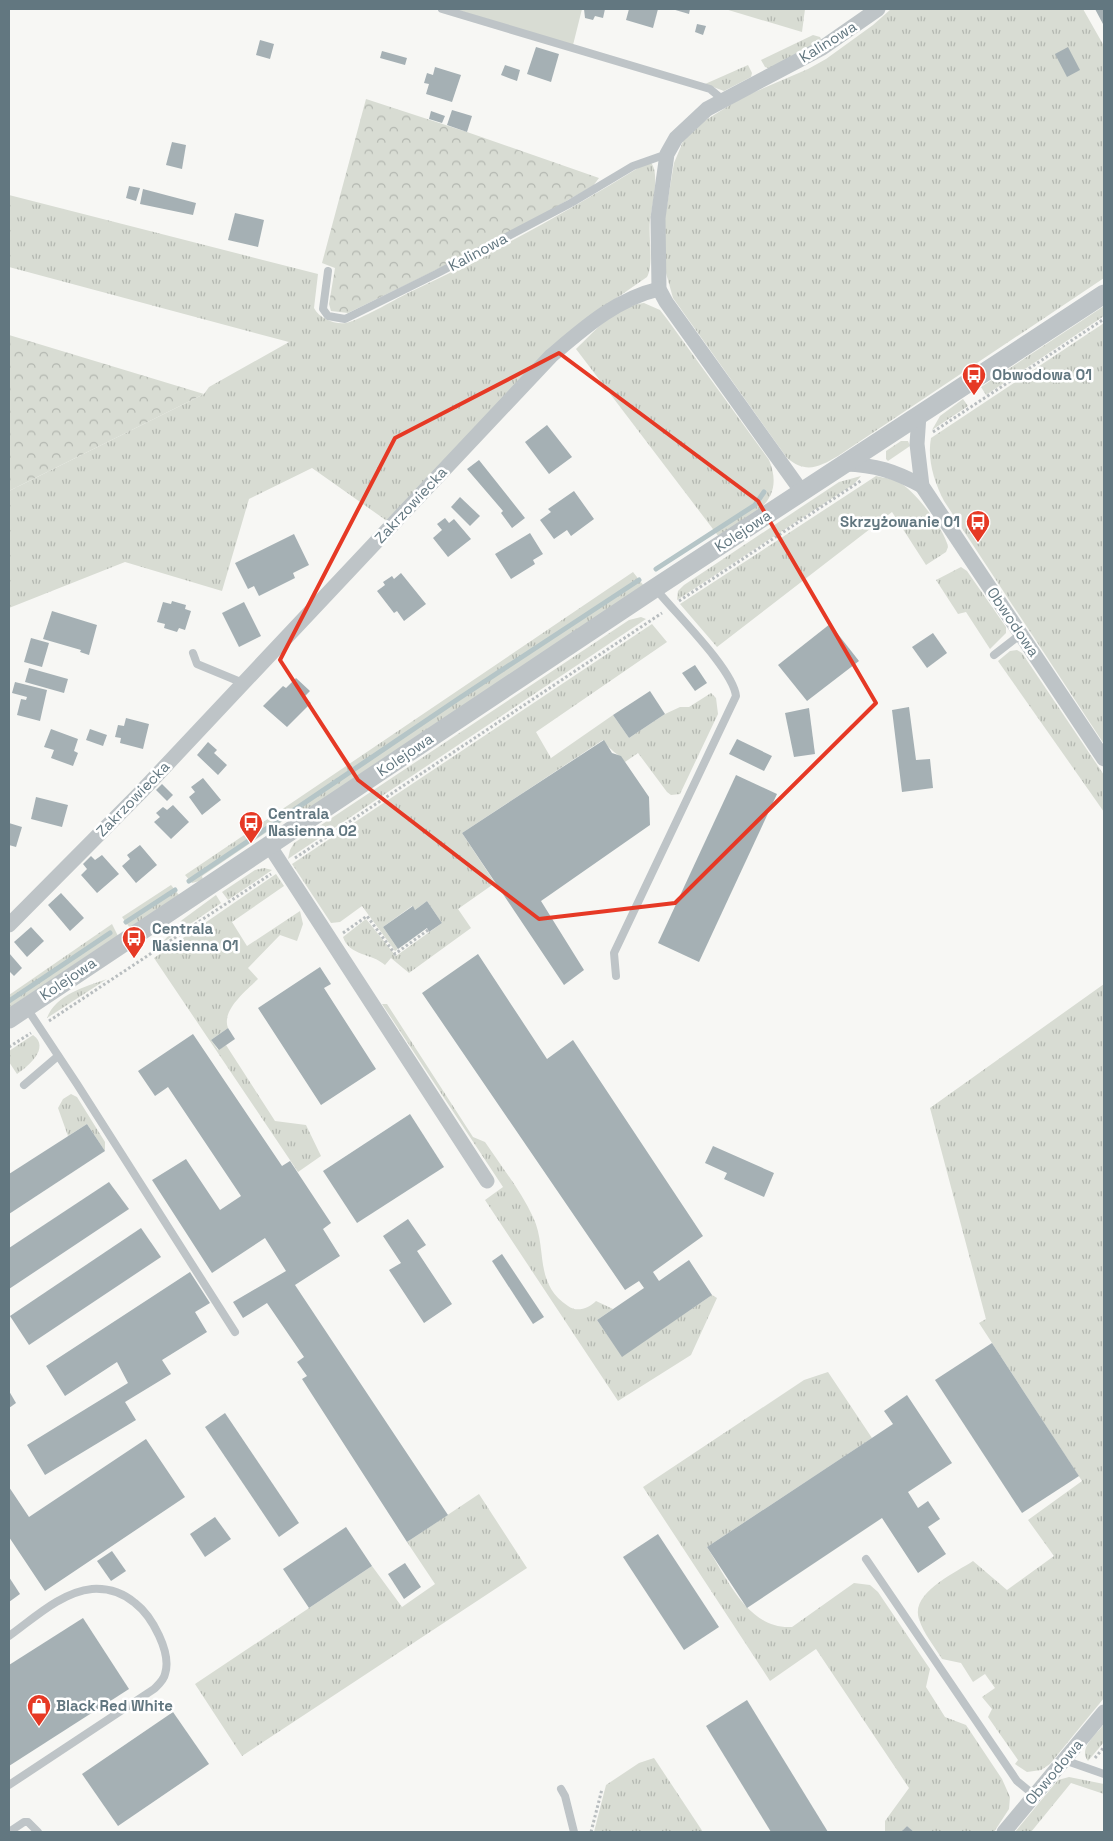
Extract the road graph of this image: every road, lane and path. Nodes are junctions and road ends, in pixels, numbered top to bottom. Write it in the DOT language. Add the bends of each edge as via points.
graph roads {
  1 [pos="442,9"];
  2 [pos="878,9"];
  3 [pos="722,99"];
  4 [pos="667,154"];
  5 [pos="328,271"];
  6 [pos="659,288"];
  7 [pos="1104,294"];
  8 [pos="1104,319"];
  9 [pos="918,415"];
  10 [pos="917,444"];
  11 [pos="845,464"];
  12 [pos="881,468"];
  13 [pos="922,486"];
  14 [pos="802,492"];
  15 [pos="655,588"];
  16 [pos="670,607"];
  17 [pos="1022,634"];
  18 [pos="193,654"];
  19 [pos="994,655"];
  20 [pos="243,683"];
  21 [pos="1104,759"];
  22 [pos="269,845"];
  23 [pos="283,866"];
  24 [pos="9,925"];
  25 [pos="428,930"];
  26 [pos="331,941"];
  27 [pos="616,976"];
  28 [pos="26,1007"];
  29 [pos="9,1018"];
  30 [pos="39,1027"];
  31 [pos="9,1047"];
  32 [pos="58,1056"];
  33 [pos="24,1085"];
  34 [pos="487,1181"];
  35 [pos="235,1332"];
  36 [pos="866,1559"];
  37 [pos="9,1636"];
  38 [pos="1104,1712"];
  39 [pos="1064,1760"];
  40 [pos="1104,1774"];
  41 [pos="9,1785"];
  42 [pos="561,1789"];
  43 [pos="602,1789"];
  44 [pos="1034,1796"];
  45 [pos="9,1832"];
  46 [pos="38,1832"];
  47 [pos="574,1832"];
  48 [pos="591,1832"];
  49 [pos="1004,1832"];
  1 -- 3 [label="lane" via="710,89"];
  2 -- 3 [label="street, Kalinowa" via="822,48"];
  3 -- 4 [label="street, Kalinowa" via="690,123"];
  4 -- 5 [label="lane, Kalinowa" via="633,166 554,212 345,318 328,316 322,309"];
  4 -- 6 [label="street, Kalinowa" via="658,218"];
  6 -- 14 [label="street"];
  6 -- 20 [label="street, Zakrzowiecka" via="635,295 614,307 552,356"];
  7 -- 9 [label="street, Kolejowa"];
  8 -- 10 [label="path"];
  9 -- 10 [label="street, Obwodowa"];
  9 -- 11 [label="street, Kolejowa"];
  10 -- 13 [label="street, Obwodowa"];
  11 -- 12 [label="street, Obwodowa"];
  11 -- 14 [label="street, Kolejowa"];
  12 -- 13 [label="street, Obwodowa" via="900,473"];
  12 -- 16 [label="path"];
  13 -- 17 [label="street, Obwodowa"];
  14 -- 15 [label="street, Kolejowa"];
  15 -- 16 [label="lane"];
  15 -- 22 [label="street, Kolejowa"];
  16 -- 23 [label="path"];
  16 -- 27 [label="lane" via="710,652 731,681 736,696 614,953"];
  17 -- 19 [label="lane"];
  17 -- 21 [label="street, Obwodowa"];
  18 -- 20 [label="lane" via="197,664"];
  20 -- 24 [label="street, Zakrzowiecka"];
  22 -- 23 [label="street"];
  22 -- 28 [label="street, Kolejowa"];
  23 -- 26 [label="street"];
  23 -- 30 [label="path"];
  25 -- 26 [label="path" via="395,954 367,916"];
  26 -- 34 [label="street"];
  28 -- 29 [label="street, Kolejowa"];
  28 -- 30 [label="lane"];
  30 -- 31 [label="path"];
  30 -- 32 [label="lane"];
  32 -- 33 [label="lane"];
  32 -- 35 [label="lane"];
  36 -- 44 [label="lane" via="1017,1781"];
  37 -- 41 [label="lane" via="69,1596 93,1589 108,1590 120,1593 144,1611 161,1640 168,1662 165,1676 154,1690"];
  38 -- 39 [label="street, Obwodowa"];
  39 -- 40 [label="lane"];
  39 -- 44 [label="street, Obwodowa"];
  42 -- 47 [label="lane"];
  43 -- 48 [label="path"];
  44 -- 49 [label="street, Obwodowa"];
  45 -- 46 [label="lane" via="28,1822"];
}
